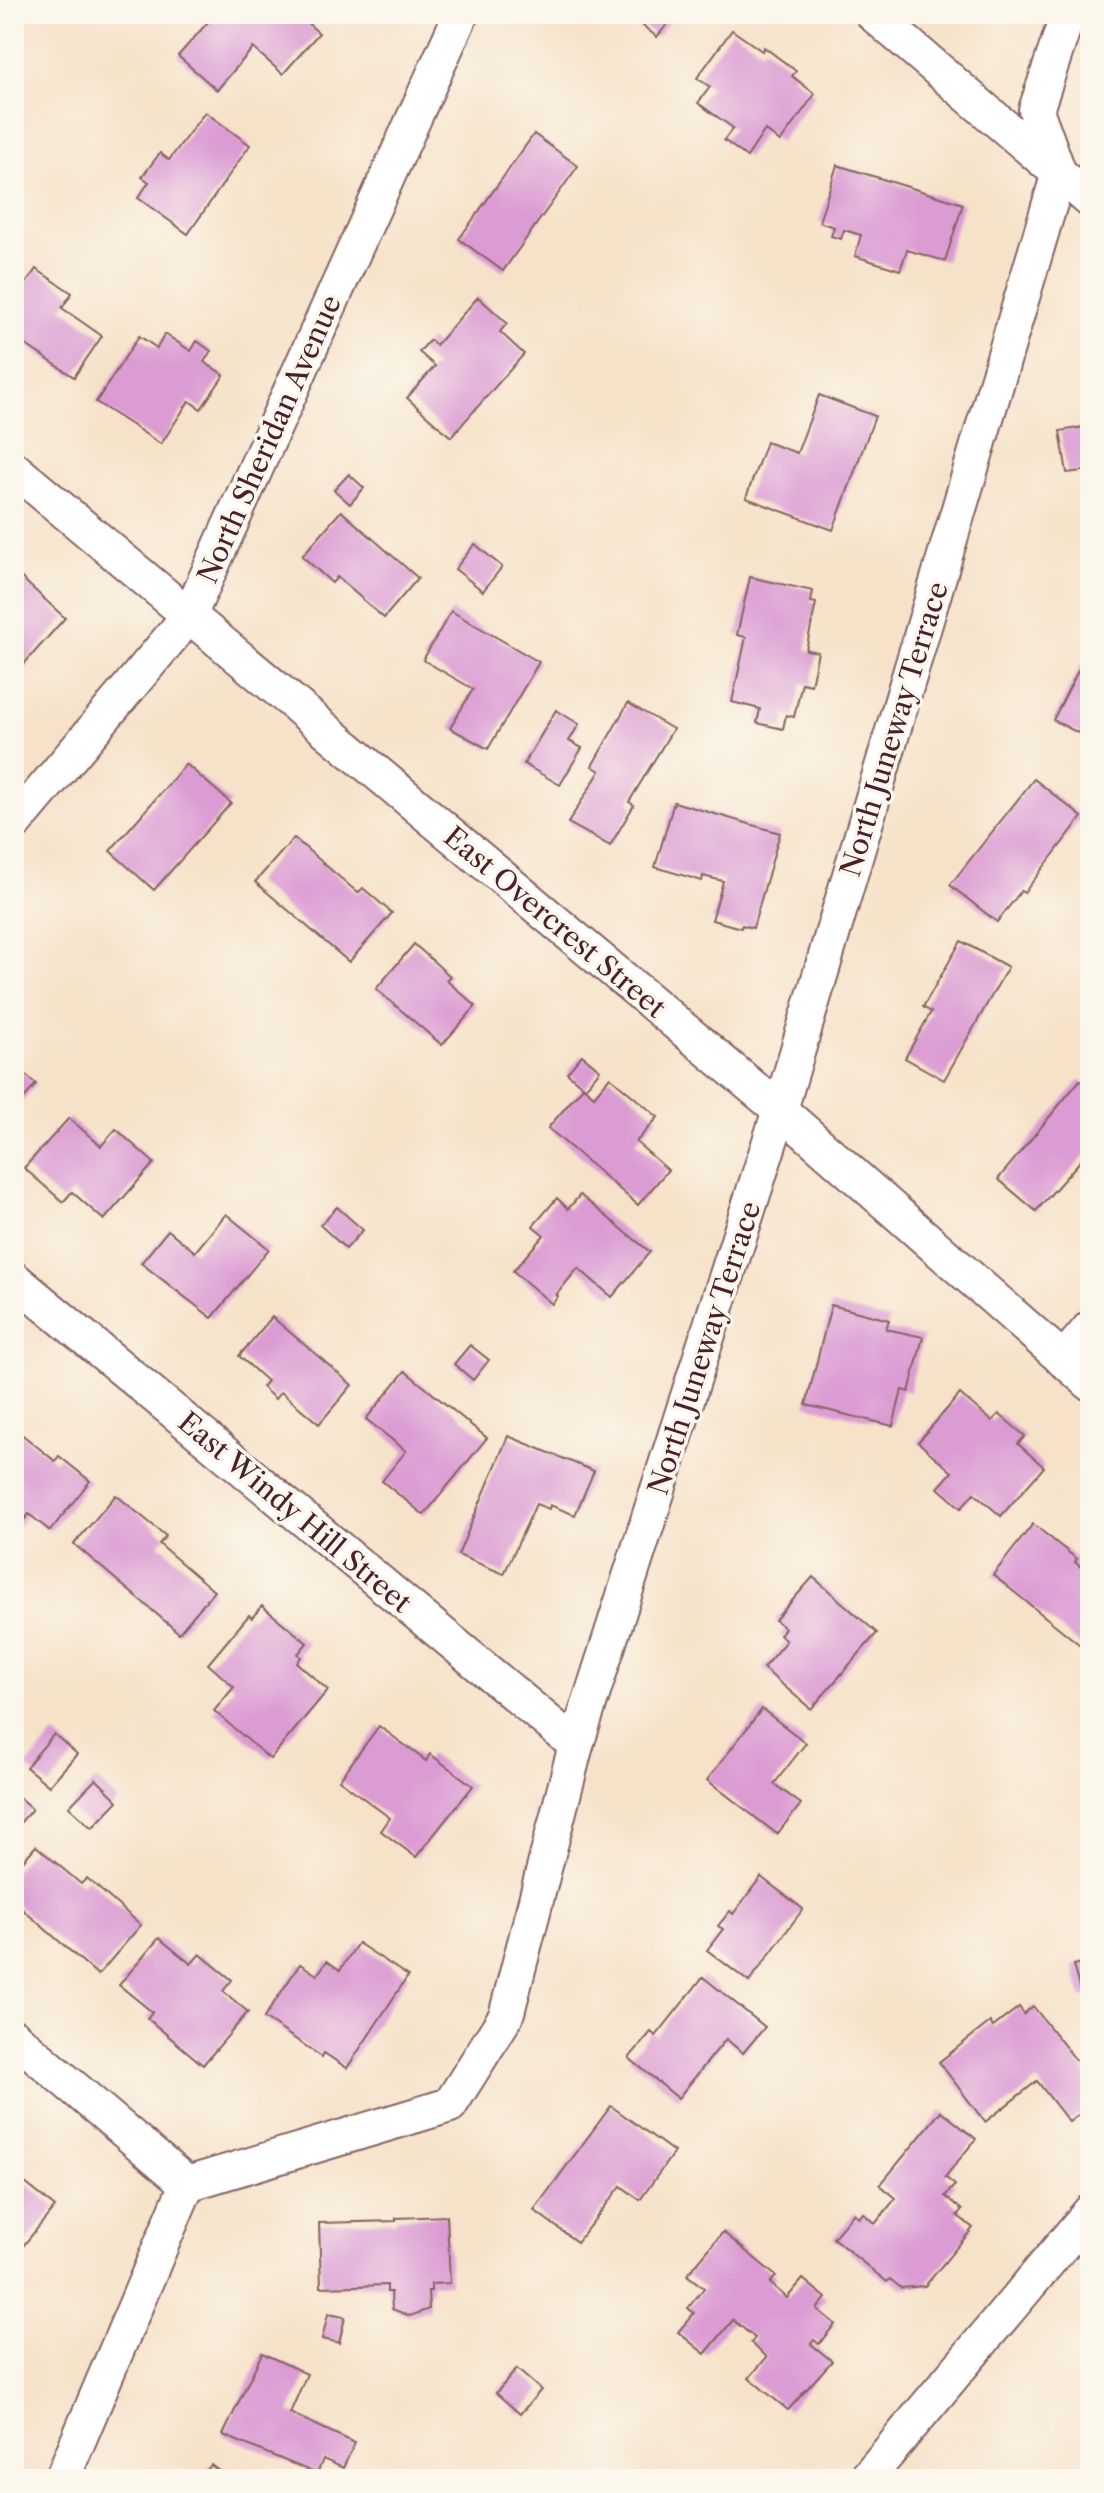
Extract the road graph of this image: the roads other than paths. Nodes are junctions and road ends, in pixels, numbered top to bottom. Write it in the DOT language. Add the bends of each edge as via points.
graph roads {
  1 [pos="461,14"];
  2 [pos="873,14"];
  3 [pos="1068,14"];
  4 [pos="1059,173"];
  5 [pos="1090,200"];
  6 [pos="14,469"];
  7 [pos="189,616"];
  8 [pos="14,824"];
  9 [pos="780,1110"];
  10 [pos="14,1279"];
  11 [pos="1090,1328"];
  12 [pos="1063,1360"];
  13 [pos="1090,1383"];
  14 [pos="576,1745"];
  15 [pos="14,2037"];
  16 [pos="187,2184"];
  17 [pos="1090,2212"];
  18 [pos="62,2479"];
  19 [pos="866,2479"];
  1 -- 7 [label="street, North Sheridan Avenue"];
  2 -- 4 [label="street"];
  3 -- 4 [label="street" via="1036,110"];
  4 -- 5 [label="street"];
  4 -- 9 [label="street, North Juneway Terrace"];
  6 -- 7 [label="street, East Overcrest Street"];
  7 -- 8 [label="street, North Sheridan Avenue"];
  7 -- 9 [label="street, East Overcrest Street"];
  9 -- 12 [label="street, East Overcrest Street"];
  9 -- 14 [label="street, North Juneway Terrace"];
  10 -- 14 [label="street, East Windy Hill Street"];
  11 -- 12 [label="street"];
  12 -- 13 [label="street, East Overcrest Street"];
  14 -- 16 [label="street, North Juneway Terrace" via="506,2016 450,2105"];
  15 -- 16 [label="street"];
  16 -- 18 [label="street"];
  17 -- 19 [label="street"];
}
